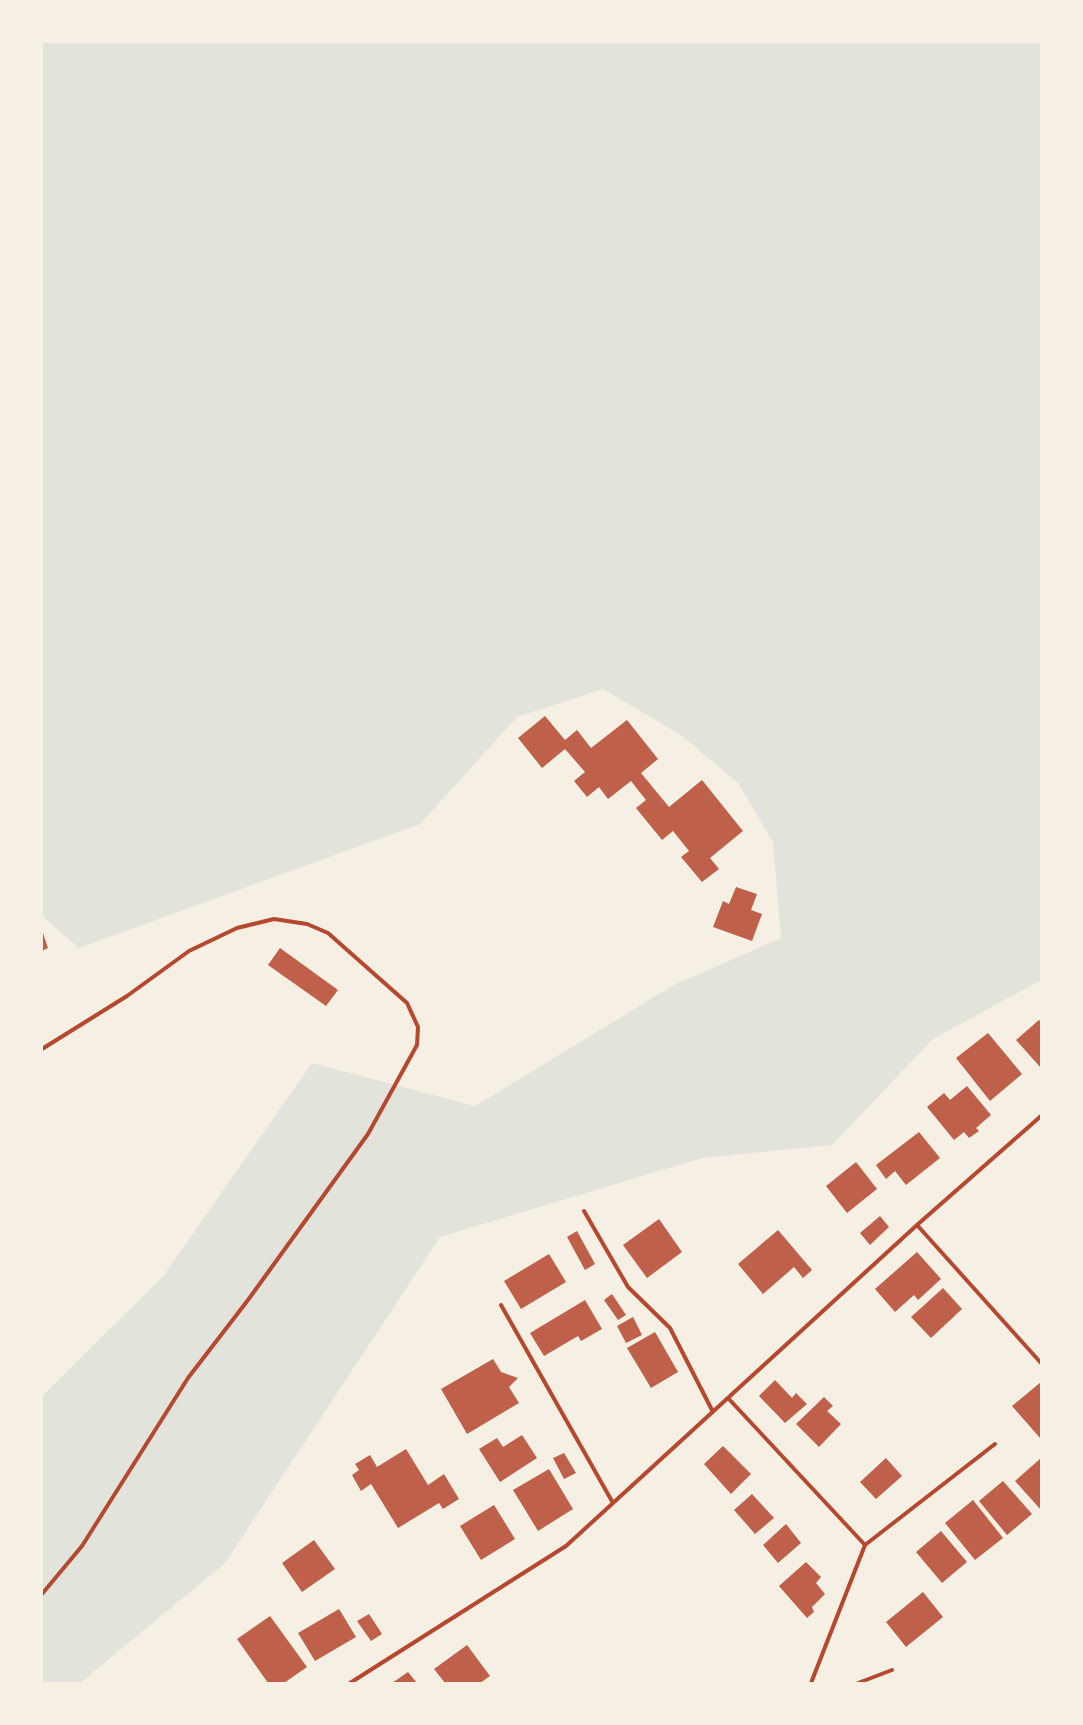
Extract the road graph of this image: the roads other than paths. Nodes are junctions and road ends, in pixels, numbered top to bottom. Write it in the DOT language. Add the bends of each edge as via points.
graph roads {
  1 [pos="42,1049"];
  2 [pos="1041,1116"];
  3 [pos="584,1211"];
  4 [pos="917,1225"];
  5 [pos="502,1305"];
  6 [pos="1041,1363"];
  7 [pos="728,1398"];
  8 [pos="713,1412"];
  9 [pos="995,1444"];
  10 [pos="613,1504"];
  11 [pos="864,1545"];
  12 [pos="42,1594"];
  13 [pos="892,1670"];
  14 [pos="350,1683"];
  15 [pos="811,1683"];
  16 [pos="858,1683"];
  1 -- 12 [label="street" via="127,996 189,951 237,928 274,919 307,924 328,933 407,1003 418,1027 417,1045 368,1134 188,1378 82,1546"];
  2 -- 4 [label="street"];
  3 -- 8 [label="street" via="628,1287 670,1328"];
  4 -- 6 [label="street"];
  4 -- 7 [label="street"];
  5 -- 10 [label="street"];
  7 -- 8 [label="street"];
  7 -- 11 [label="street"];
  8 -- 10 [label="street"];
  9 -- 11 [label="street"];
  10 -- 14 [label="street" via="566,1546"];
  11 -- 15 [label="street"];
  13 -- 16 [label="street"];
}
